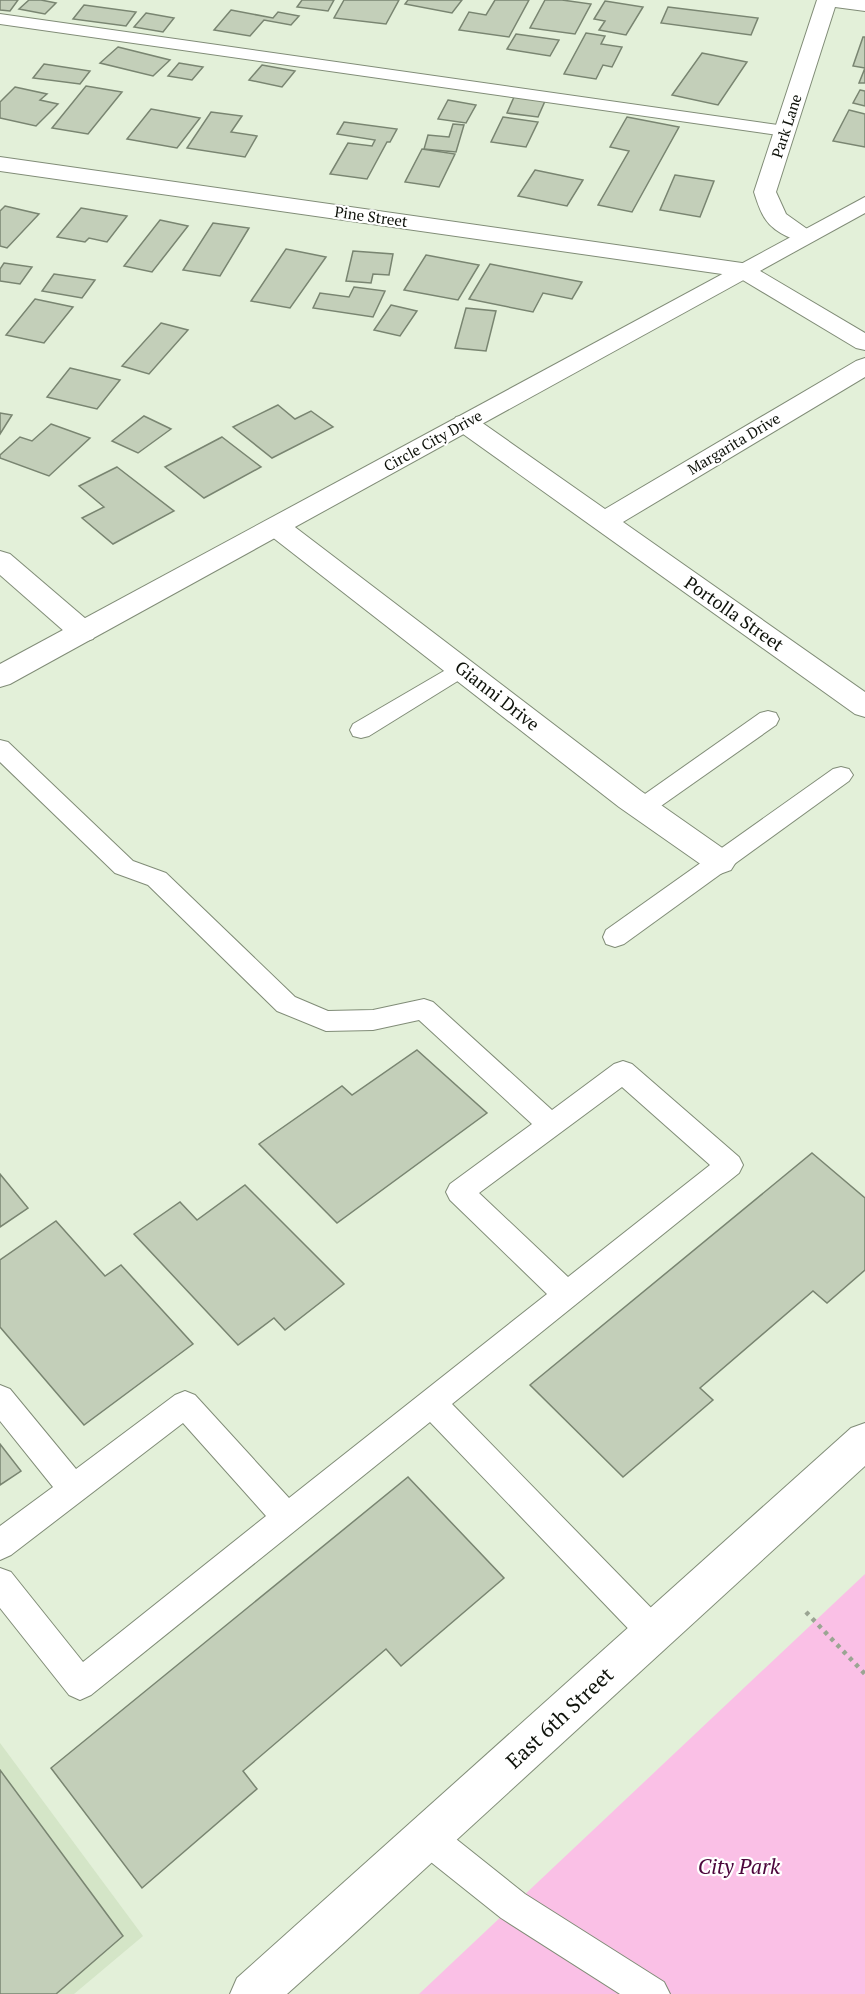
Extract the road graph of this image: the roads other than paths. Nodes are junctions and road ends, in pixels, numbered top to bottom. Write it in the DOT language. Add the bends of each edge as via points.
graph roads {
  1 [pos="827,0"];
  2 [pos="865,5"];
  3 [pos="0,19"];
  4 [pos="785,131"];
  5 [pos="0,164"];
  6 [pos="865,204"];
  7 [pos="805,236"];
  8 [pos="742,270"];
  9 [pos="865,343"];
  10 [pos="865,366"];
  11 [pos="465,423"];
  12 [pos="603,522"];
  13 [pos="277,527"];
  14 [pos="0,560"];
  15 [pos="83,632"];
  16 [pos="461,669"];
  17 [pos="0,677"];
  18 [pos="865,707"];
  19 [pos="768,719"];
  20 [pos="361,730"];
  21 [pos="0,748"];
  22 [pos="840,775"];
  23 [pos="643,807"];
  24 [pos="720,862"];
  25 [pos="615,937"];
  26 [pos="550,1125"];
  27 [pos="567,1295"];
  28 [pos="0,1398"];
  29 [pos="431,1403"];
  30 [pos="865,1441"];
  31 [pos="73,1489"];
  32 [pos="287,1518"];
  33 [pos="0,1545"];
  34 [pos="0,1583"];
  35 [pos="653,1632"];
  36 [pos="429,1839"];
  37 [pos="253,1994"];
  38 [pos="652,1994"];
  1 -- 2 [label="street"];
  1 -- 4 [label="street, Park Lane"];
  3 -- 4 [label="lane"];
  4 -- 7 [label="street, Park Lane" via="765,192 776,218"];
  5 -- 8 [label="street, Pine Street"];
  6 -- 7 [label="street, Circle City Drive"];
  7 -- 8 [label="street, Circle City Drive"];
  8 -- 9 [label="street"];
  8 -- 11 [label="street, Circle City Drive"];
  10 -- 12 [label="street, Margarita Drive"];
  11 -- 12 [label="street, Portolla Street"];
  11 -- 13 [label="street, Circle City Drive"];
  12 -- 18 [label="street, Portolla Street"];
  13 -- 15 [label="street, Circle City Drive"];
  13 -- 16 [label="street, Gianni Drive"];
  14 -- 15 [label="street"];
  15 -- 17 [label="street, Circle City Drive"];
  16 -- 20 [label="lane"];
  16 -- 23 [label="street, Gianni Drive"];
  19 -- 23 [label="lane"];
  21 -- 26 [label="lane" via="124,867 157,879 286,1004 326,1021 373,1020 424,1010"];
  22 -- 24 [label="lane"];
  23 -- 24 [label="street, Gianni Drive"];
  24 -- 25 [label="lane"];
  26 -- 27 [label="lane" via="460,1192"];
  26 -- 27 [label="lane" via="623,1072 729,1165"];
  27 -- 29 [label="lane"];
  28 -- 31 [label="lane"];
  29 -- 32 [label="lane"];
  29 -- 35 [label="lane"];
  30 -- 35 [label="street, East 6th Street"];
  31 -- 32 [label="lane" via="185,1404"];
  31 -- 33 [label="lane"];
  32 -- 34 [label="lane" via="80,1684"];
  35 -- 36 [label="street, East 6th Street"];
  36 -- 37 [label="street, East 6th Street"];
  36 -- 38 [label="lane" via="513,1906"];
}
